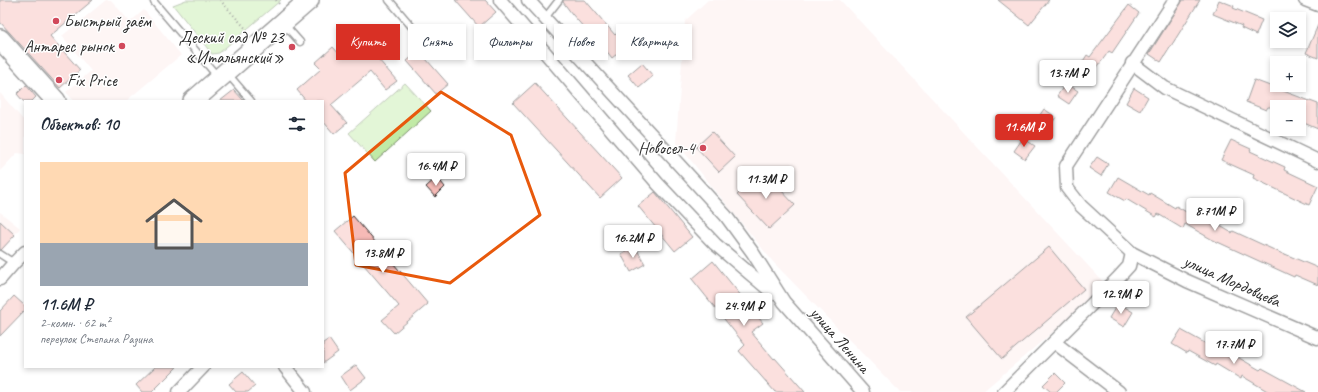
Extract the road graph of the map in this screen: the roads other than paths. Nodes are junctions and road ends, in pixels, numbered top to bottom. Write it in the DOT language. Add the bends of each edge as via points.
graph roads {
  1 [pos="309,0"];
  2 [pos="389,0"];
  3 [pos="500,0"];
  4 [pos="528,0"];
  5 [pos="559,0"];
  6 [pos="1175,0"];
  7 [pos="1305,0"];
  8 [pos="154,2"];
  9 [pos="1318,4"];
  10 [pos="544,18"];
  11 [pos="283,23"];
  12 [pos="409,24"];
  13 [pos="0,39"];
  14 [pos="300,42"];
  15 [pos="1132,63"];
  16 [pos="223,75"];
  17 [pos="55,100"];
  18 [pos="194,100"];
  19 [pos="250,100"];
  20 [pos="1318,161"];
  21 [pos="24,253"];
  22 [pos="1132,253"];
  23 [pos="0,254"];
  24 [pos="14,263"];
  25 [pos="0,279"];
  26 [pos="784,302"];
  27 [pos="1318,338"];
  28 [pos="1054,342"];
  29 [pos="202,368"];
  30 [pos="286,368"];
  31 [pos="179,392"];
  32 [pos="305,392"];
  33 [pos="863,392"];
  34 [pos="1004,392"];
  35 [pos="1119,392"];
  1 -- 11 [label="main road"];
  2 -- 12 [label="lane"];
  3 -- 26 [label="street" via="658,184 715,244"];
  4 -- 10 [label="street, улица Ленина"];
  5 -- 10 [label="lane"];
  6 -- 15 [label="street, улица Мордовцева"];
  7 -- 9 [label="street"];
  8 -- 16 [label="lane"];
  10 -- 26 [label="street, улица Ленина" via="726,216"];
  11 -- 14 [label="lane"];
  11 -- 16 [label="main road"];
  13 -- 17 [label="main road"];
  15 -- 20 [label="street" via="1165,88"];
  15 -- 22 [label="street, улица Мордовцева" via="1066,166 1067,188 1080,206"];
  16 -- 18 [label="main road"];
  16 -- 19 [label="lane"];
  21 -- 24 [label="street"];
  22 -- 27 [label="street, улица Мордовцева" via="1187,281"];
  22 -- 28 [label="street" via="1129,266"];
  23 -- 24 [label="lane"];
  24 -- 25 [label="street"];
  26 -- 33 [label="street, улица Ленина"];
  28 -- 34 [label="street"];
  28 -- 35 [label="street"];
  29 -- 31 [label="street"];
  30 -- 32 [label="street"];
}
